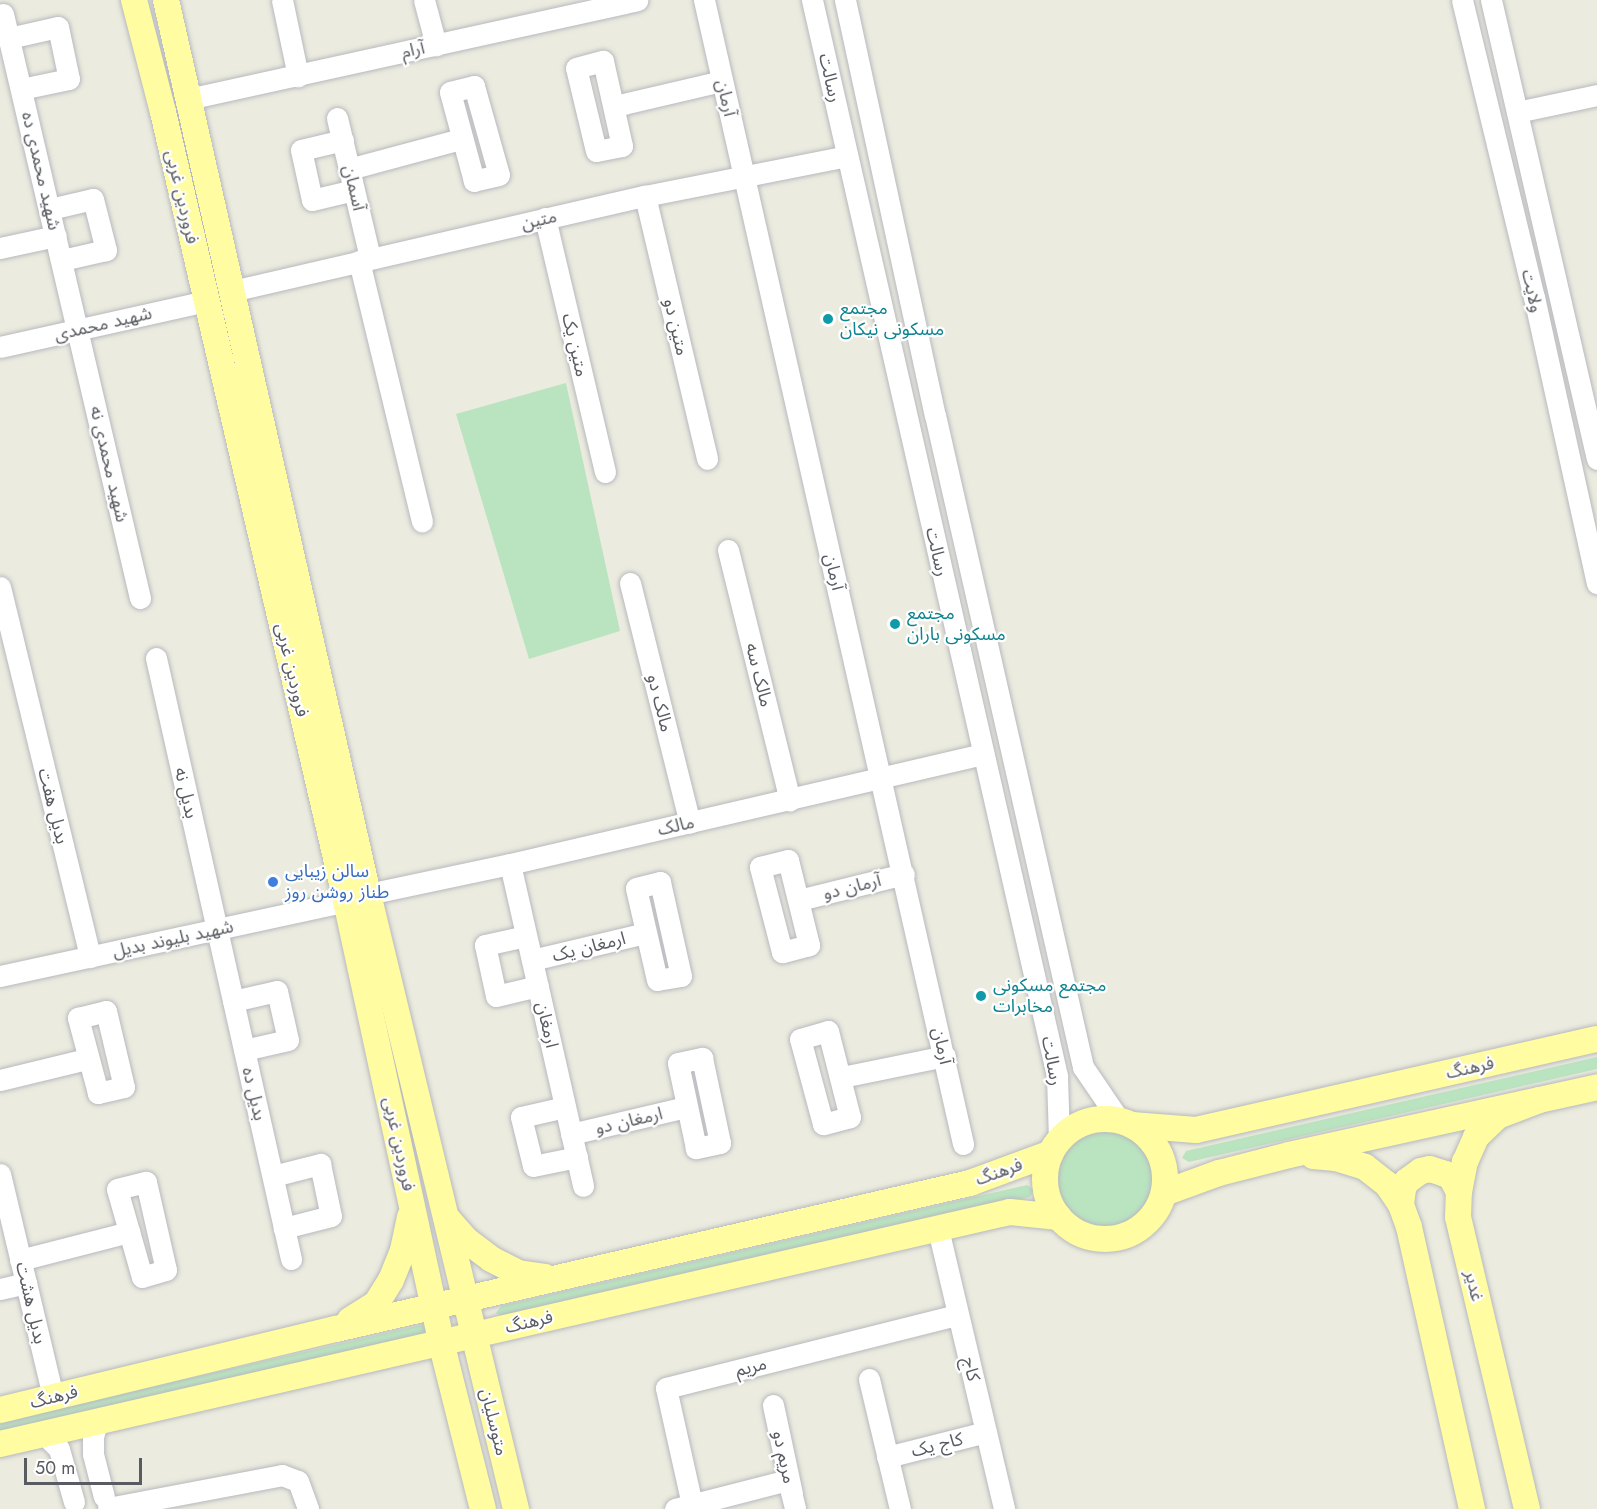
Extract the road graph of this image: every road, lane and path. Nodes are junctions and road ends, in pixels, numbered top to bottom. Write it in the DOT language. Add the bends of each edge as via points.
graph roads {
  1 [pos="134,0"];
  2 [pos="166,0"];
  3 [pos="282,0"];
  4 [pos="424,0"];
  5 [pos="637,0"];
  6 [pos="704,0"];
  7 [pos="812,0"];
  8 [pos="845,0"];
  9 [pos="1462,0"];
  10 [pos="1491,0"];
  11 [pos="567,8"];
  12 [pos="3,14"];
  13 [pos="9,38"];
  14 [pos="436,45"];
  15 [pos="298,75"];
  16 [pos="12,76"];
  17 [pos="722,81"];
  18 [pos="1597,95"];
  19 [pos="188,99"];
  20 [pos="615,106"];
  21 [pos="1517,112"];
  22 [pos="337,118"];
  23 [pos="461,139"];
  24 [pos="343,140"];
  25 [pos="847,156"];
  26 [pos="349,169"];
  27 [pos="743,176"];
  28 [pos="354,190"];
  29 [pos="645,196"];
  30 [pos="50,209"];
  31 [pos="545,218"];
  32 [pos="56,236"];
  33 [pos="0,248"];
  34 [pos="62,260"];
  35 [pos="364,260"];
  36 [pos="232,291"];
  37 [pos="205,301"];
  38 [pos="79,329"];
  39 [pos="0,347"];
  40 [pos="707,459"];
  41 [pos="1597,459"];
  42 [pos="605,472"];
  43 [pos="422,522"];
  44 [pos="728,550"];
  45 [pos="630,583"];
  46 [pos="1597,583"];
  47 [pos="0,587"];
  48 [pos="140,598"];
  49 [pos="156,658"];
  50 [pos="983,754"];
  51 [pos="881,778"];
  52 [pos="790,800"];
  53 [pos="690,823"];
  54 [pos="510,864"];
  55 [pos="904,874"];
  56 [pos="357,898"];
  57 [pos="799,900"];
  58 [pos="217,929"];
  59 [pos="645,933"];
  60 [pos="526,936"];
  61 [pos="90,957"];
  62 [pos="532,960"];
  63 [pos="0,976"];
  64 [pos="538,986"];
  65 [pos="233,1001"];
  66 [pos="1597,1039"];
  67 [pos="244,1050"];
  68 [pos="945,1056"];
  69 [pos="87,1059"];
  70 [pos="842,1077"];
  71 [pos="0,1080"];
  72 [pos="1597,1087"];
  73 [pos="1539,1100"];
  74 [pos="565,1107"];
  75 [pos="686,1107"];
  76 [pos="1125,1123"];
  77 [pos="571,1134"];
  78 [pos="963,1144"];
  79 [pos="1055,1147"];
  80 [pos="1289,1155"];
  81 [pos="577,1157"];
  82 [pos="0,1174"];
  83 [pos="273,1176"];
  84 [pos="583,1186"];
  85 [pos="1459,1192"];
  86 [pos="1164,1193"];
  87 [pos="412,1205"];
  88 [pos="1401,1205"];
  89 [pos="445,1217"];
  90 [pos="1059,1217"];
  91 [pos="284,1228"];
  92 [pos="938,1229"];
  93 [pos="7,1232"];
  94 [pos="129,1232"];
  95 [pos="291,1259"];
  96 [pos="20,1260"];
  97 [pos="557,1279"];
  98 [pos="26,1283"];
  99 [pos="0,1288"];
  100 [pos="465,1299"];
  101 [pos="434,1306"];
  102 [pos="957,1315"];
  103 [pos="336,1329"];
  104 [pos="472,1335"];
  105 [pos="441,1342"];
  106 [pos="869,1379"];
  107 [pos="53,1397"];
  108 [pos="773,1405"];
  109 [pos="0,1410"];
  110 [pos="97,1422"];
  111 [pos="986,1432"];
  112 [pos="44,1434"];
  113 [pos="0,1444"];
  114 [pos="887,1457"];
  115 [pos="107,1505"];
  116 [pos="74,1506"];
  117 [pos="687,1507"];
  118 [pos="308,1509"];
  119 [pos="483,1509"];
  120 [pos="516,1509"];
  121 [pos="795,1509"];
  122 [pos="900,1509"];
  123 [pos="1004,1509"];
  124 [pos="1472,1509"];
  125 [pos="1527,1509"];
  1 -- 37 [label="main road, فروردین غربی"];
  2 -- 19 [label="main road, فروردین غربی"];
  3 -- 15 [label="street"];
  4 -- 14 [label="street"];
  5 -- 11 [label="street, آرام"];
  6 -- 17 [label="street, آرمان"];
  7 -- 25 [label="street, رسالت"];
  8 -- 76 [label="street, رسالت" via="1083,1067"];
  9 -- 46 [label="street, ولایت" via="1534,297"];
  10 -- 21 [label="street, ولایت"];
  11 -- 14 [label="street, آرام"];
  12 -- 13 [label="street, شهید محمدی ده"];
  13 -- 16 [label="street, شهید محمدی ده"];
  13 -- 16 [label="street" via="57,27 69,79"];
  14 -- 15 [label="street, آرام"];
  15 -- 19 [label="street, آرام"];
  16 -- 30 [label="street, شهید محمدی ده"];
  17 -- 20 [label="street"];
  17 -- 27 [label="street, آرمان"];
  18 -- 21 [label="street"];
  19 -- 36 [label="main road, فروردین غربی"];
  21 -- 41 [label="street, ولایت"];
  22 -- 24 [label="street, آسمان"];
  23 -- 26 [label="street"];
  24 -- 26 [label="street, آسمان"];
  24 -- 28 [label="street" via="301,150 312,200"];
  25 -- 27 [label="street, متین"];
  25 -- 50 [label="street, رسالت"];
  26 -- 28 [label="street, آسمان"];
  27 -- 29 [label="street, متین"];
  27 -- 51 [label="street, آرمان"];
  28 -- 35 [label="street, آسمان"];
  29 -- 31 [label="street, متین"];
  29 -- 40 [label="street, متین دو"];
  30 -- 32 [label="street, شهید محمدی ده"];
  30 -- 34 [label="street" via="93,199 105,250"];
  31 -- 35 [label="street, متین"];
  31 -- 42 [label="street, متین یک"];
  32 -- 33 [label="street"];
  32 -- 34 [label="street, شهید محمدی ده"];
  34 -- 38 [label="street, شهید محمدی ده"];
  35 -- 36 [label="street, متین"];
  35 -- 43 [label="street, آسمان"];
  36 -- 56 [label="main road, فروردین غربی"];
  37 -- 38 [label="street, شهید محمدی"];
  37 -- 56 [label="main road, فروردین غربی"];
  38 -- 39 [label="street, شهید محمدی"];
  38 -- 48 [label="street, شهید محمدی نه"];
  44 -- 52 [label="street, مالک سه"];
  45 -- 53 [label="street, مالک دو"];
  47 -- 61 [label="street, بدیل هفت"];
  49 -- 58 [label="street, بدیل نه"];
  50 -- 51 [label="street, مالک"];
  50 -- 79 [label="street, رسالت" via="1057,1076"];
  51 -- 52 [label="street, مالک"];
  51 -- 55 [label="street, آرمان"];
  52 -- 53 [label="street, مالک"];
  53 -- 54 [label="street, مالک"];
  54 -- 56 [label="street, مالک"];
  54 -- 60 [label="street, ارمغان"];
  55 -- 57 [label="street, آرمان دو"];
  55 -- 68 [label="street, آرمان"];
  56 -- 58 [label="street, شهید بلیوند بدیل"];
  56 -- 87 [label="main road, فروردین غربی"];
  56 -- 89 [label="main road, فروردین غربی"];
  58 -- 61 [label="street, شهید بلیوند بدیل"];
  58 -- 65 [label="street, بدیل ده"];
  59 -- 62 [label="street, ارمغان یک"];
  60 -- 62 [label="street, ارمغان"];
  60 -- 64 [label="street" via="485,945 496,996"];
  61 -- 63 [label="street, شهید بلیوند بدیل"];
  62 -- 64 [label="street, ارمغان"];
  64 -- 74 [label="street, ارمغان"];
  65 -- 67 [label="street, بدیل ده"];
  65 -- 67 [label="street" via="277,991 288,1040"];
  66 -- 76 [label="main road, فرهنگ" via="1196,1130"];
  67 -- 83 [label="street, بدیل ده"];
  68 -- 70 [label="street"];
  68 -- 78 [label="street, آرمان"];
  69 -- 71 [label="street"];
  72 -- 73 [label="main road"];
  73 -- 80 [label="main road"];
  73 -- 85 [label="main road, غدیر" via="1498,1116 1485,1126 1465,1162"];
  74 -- 77 [label="street, ارمغان"];
  74 -- 81 [label="street" via="521,1117 533,1166"];
  75 -- 77 [label="street, ارمغان دو"];
  76 -- 79 [label="main road" via="1105,1119 1086,1123"];
  76 -- 86 [label="main road" via="1152,1142 1160,1153 1166,1179"];
  77 -- 81 [label="street, ارمغان"];
  79 -- 90 [label="main road" via="1046,1179 1047,1193"];
  79 -- 97 [label="main road, فرهنگ" via="970,1182"];
  80 -- 86 [label="main road"];
  80 -- 88 [label="main road" via="1336,1158 1365,1167 1387,1184"];
  81 -- 84 [label="street, ارمغان"];
  82 -- 93 [label="street, بدیل هشت"];
  83 -- 91 [label="street, بدیل ده"];
  83 -- 91 [label="street" via="320,1164 331,1216"];
  85 -- 88 [label="main road" via="1445,1174 1430,1169 1421,1171 1407,1181"];
  85 -- 125 [label="main road, غدیر" via="1458,1217"];
  86 -- 90 [label="main road" via="1152,1217 1119,1238 1086,1236"];
  87 -- 101 [label="main road, فروردین غربی"];
  87 -- 103 [label="main road" via="403,1250 391,1281 376,1304"];
  88 -- 124 [label="main road"];
  89 -- 97 [label="main road" via="491,1259 518,1273"];
  89 -- 100 [label="main road, فروردین غربی"];
  90 -- 92 [label="main road, فرهنگ" via="1010,1212"];
  91 -- 95 [label="street, بدیل ده"];
  92 -- 102 [label="street, کاج"];
  92 -- 104 [label="main road, فرهنگ"];
  93 -- 96 [label="street, بدیل هشت"];
  94 -- 96 [label="street"];
  96 -- 98 [label="street, بدیل هشت"];
  97 -- 100 [label="main road, فرهنگ"];
  98 -- 99 [label="street"];
  98 -- 107 [label="street, بدیل هشت"];
  100 -- 101 [label="main road, فرهنگ"];
  100 -- 104 [label="main road, فروردین غربی"];
  101 -- 103 [label="main road, فرهنگ"];
  101 -- 105 [label="main road, فروردین غربی"];
  102 -- 111 [label="street, کاج"];
  102 -- 117 [label="street, مریم" via="666,1388"];
  103 -- 107 [label="main road, فرهنگ"];
  104 -- 105 [label="main road, فرهنگ"];
  104 -- 120 [label="main road, متوسلیان"];
  105 -- 110 [label="main road, فرهنگ"];
  105 -- 119 [label="main road, متوسلیان"];
  106 -- 114 [label="street, کاج یک"];
  107 -- 109 [label="main road, فرهنگ"];
  108 -- 121 [label="street, مریم دو"];
  110 -- 112 [label="main road, فرهنگ"];
  110 -- 115 [label="street" via="93,1454"];
  111 -- 114 [label="street, کاج یک"];
  111 -- 123 [label="street, کاج"];
  112 -- 113 [label="main road, فرهنگ"];
  112 -- 116 [label="street" via="59,1449"];
  114 -- 122 [label="street, کاج یک"];
  115 -- 116 [label="street" via="87,1492"];
  115 -- 118 [label="street" via="282,1475 298,1482"];
  117 -- 121 [label="street, مریم دو" via="788,1480"];
}
